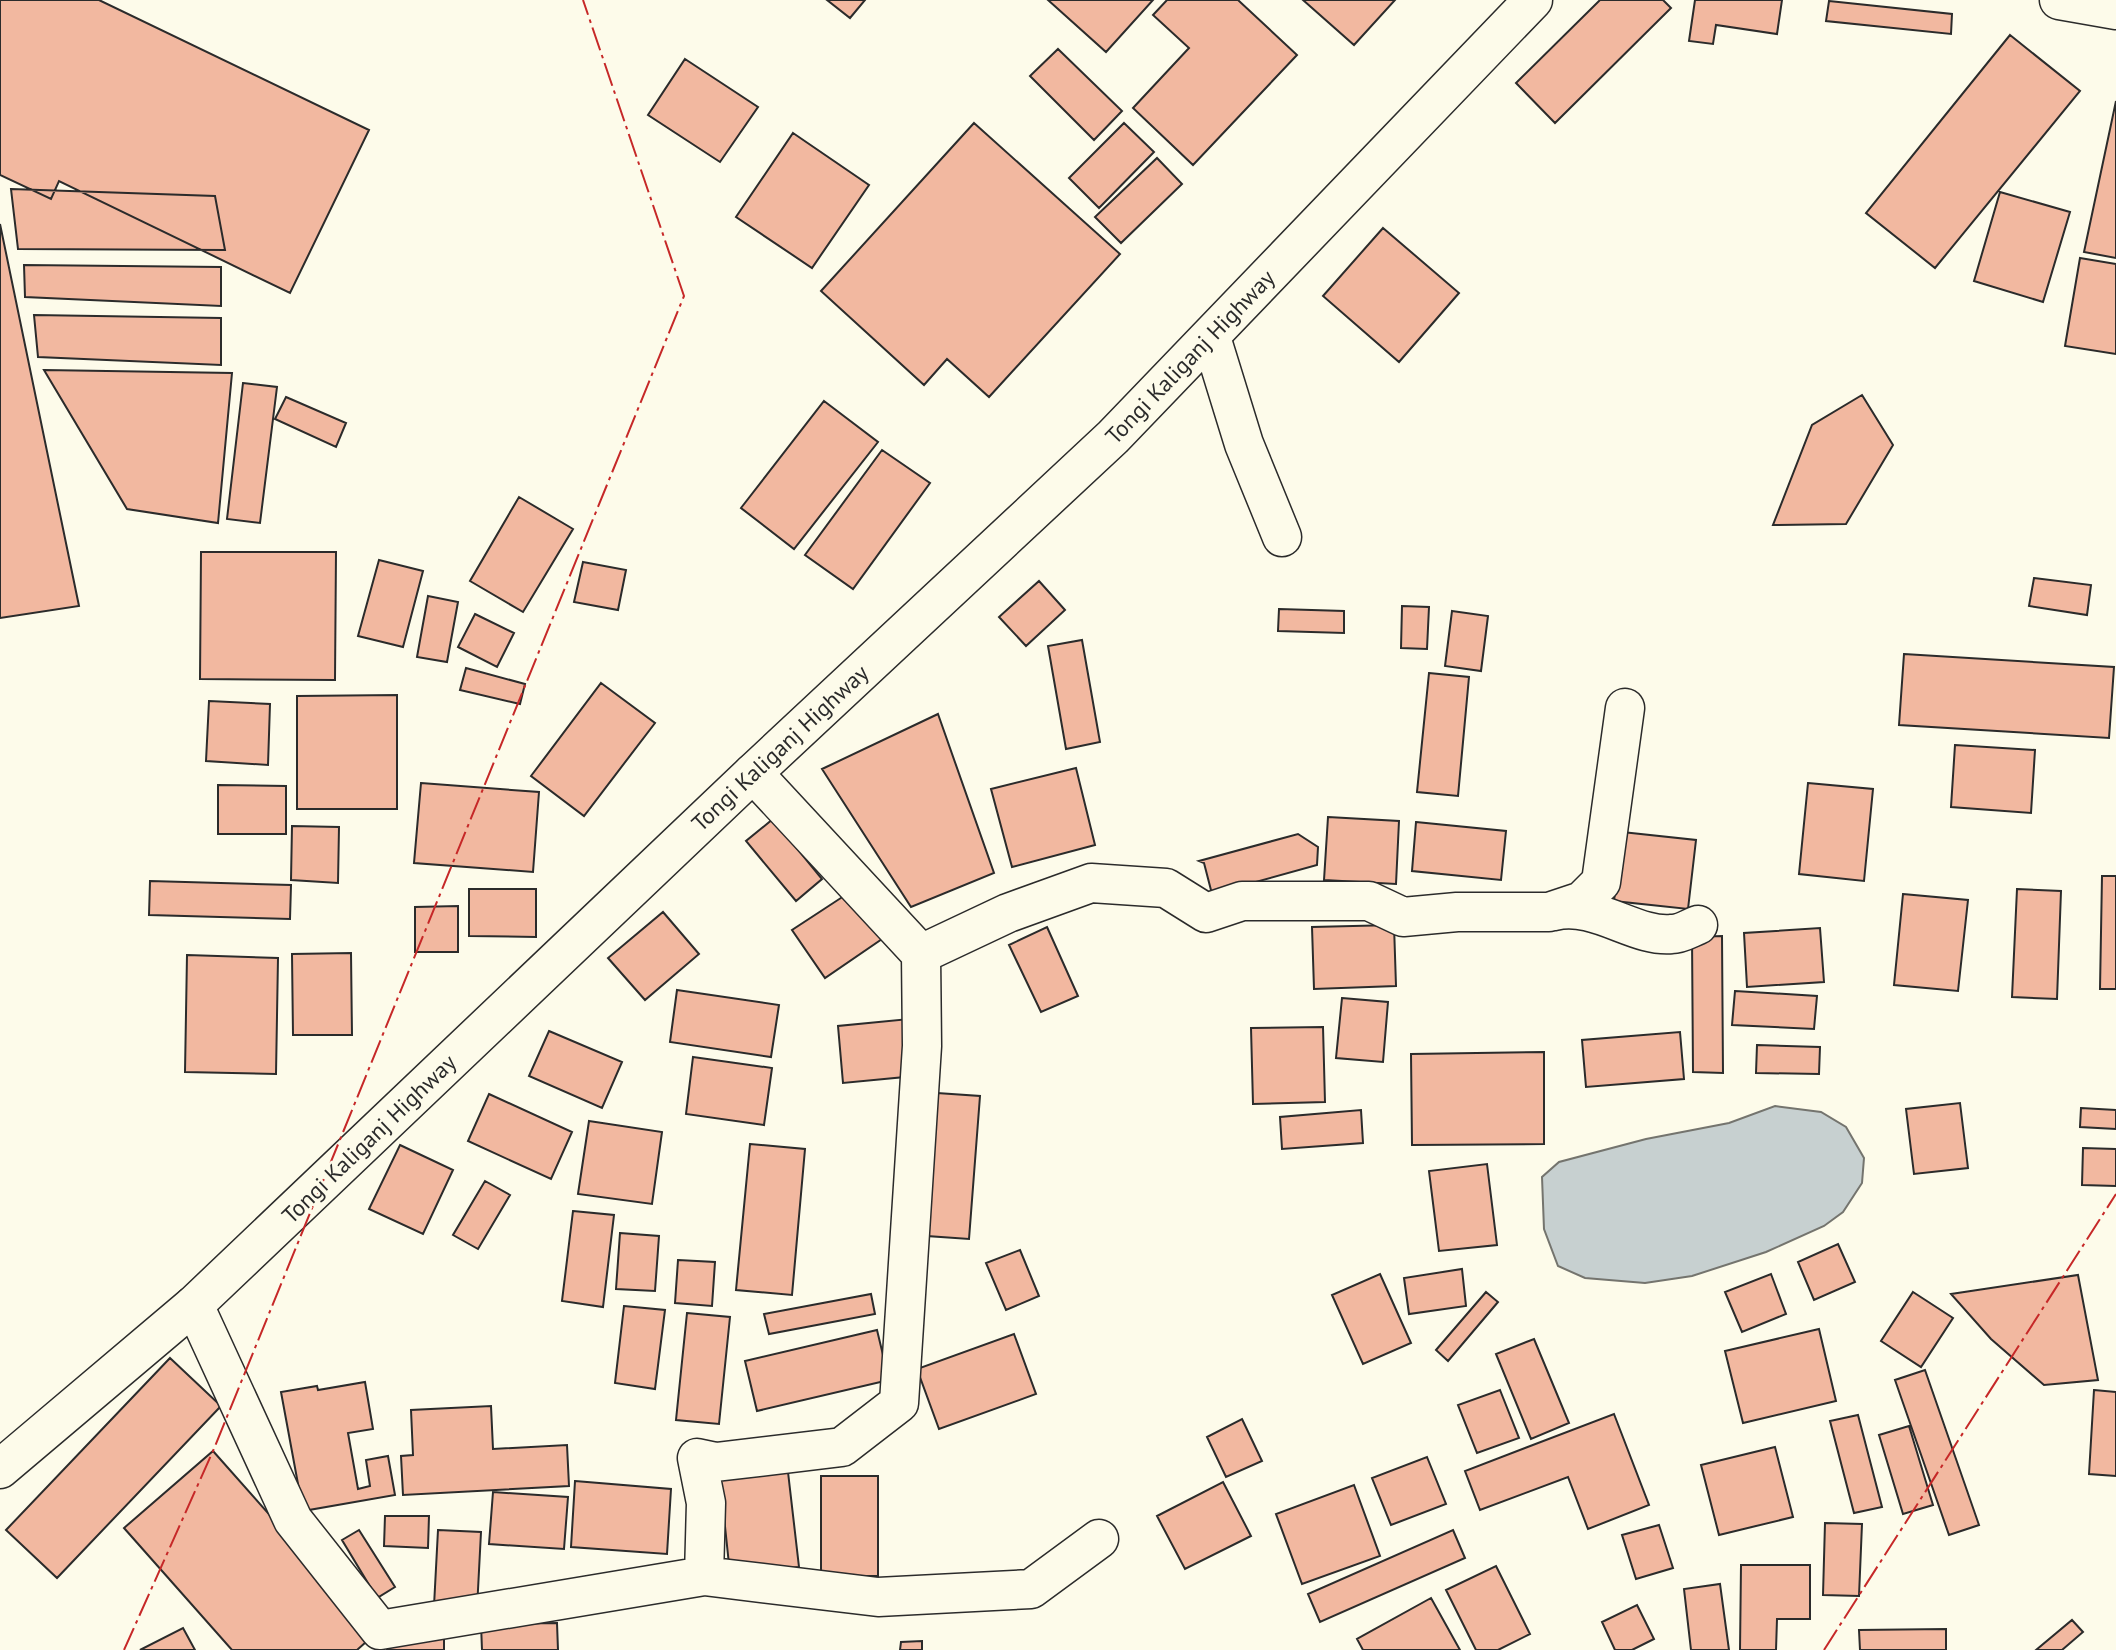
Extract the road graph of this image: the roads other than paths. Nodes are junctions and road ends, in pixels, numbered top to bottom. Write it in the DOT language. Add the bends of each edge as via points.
graph roads {
  1 [pos="1533,0"];
  2 [pos="2059,0"];
  3 [pos="2116,10"];
  4 [pos="1211,337"];
  5 [pos="1282,537"];
  6 [pos="1625,708"];
  7 [pos="753,773"];
  8 [pos="1549,912"];
  9 [pos="1698,925"];
  10 [pos="921,954"];
  11 [pos="194,1305"];
  12 [pos="0,1469"];
  13 [pos="1099,1539"];
  14 [pos="704,1576"];
  1 -- 4 [label="street, Tongi Kaliganj Highway"];
  2 -- 3 [label="street"];
  4 -- 5 [label="street" via="1244,444"];
  4 -- 7 [label="street, Tongi Kaliganj Highway" via="1113,437"];
  6 -- 8 [label="street" via="1601,882 1582,901"];
  7 -- 10 [label="street"];
  7 -- 11 [label="street, Tongi Kaliganj Highway"];
  8 -- 9 [label="street" via="1569,907 1654,933 1674,934"];
  8 -- 10 [label="street" via="1403,916 1369,901 1242,901 1206,913 1166,888 1091,883 1008,913"];
  10 -- 14 [label="street" via="922,1046 899,1403 842,1447 716,1462 697,1458 706,1503"];
  11 -- 12 [label="street, Tongi Kaliganj Highway"];
  11 -- 14 [label="street" via="293,1520 380,1630"];
  13 -- 14 [label="street" via="1031,1589 878,1597"];
}
